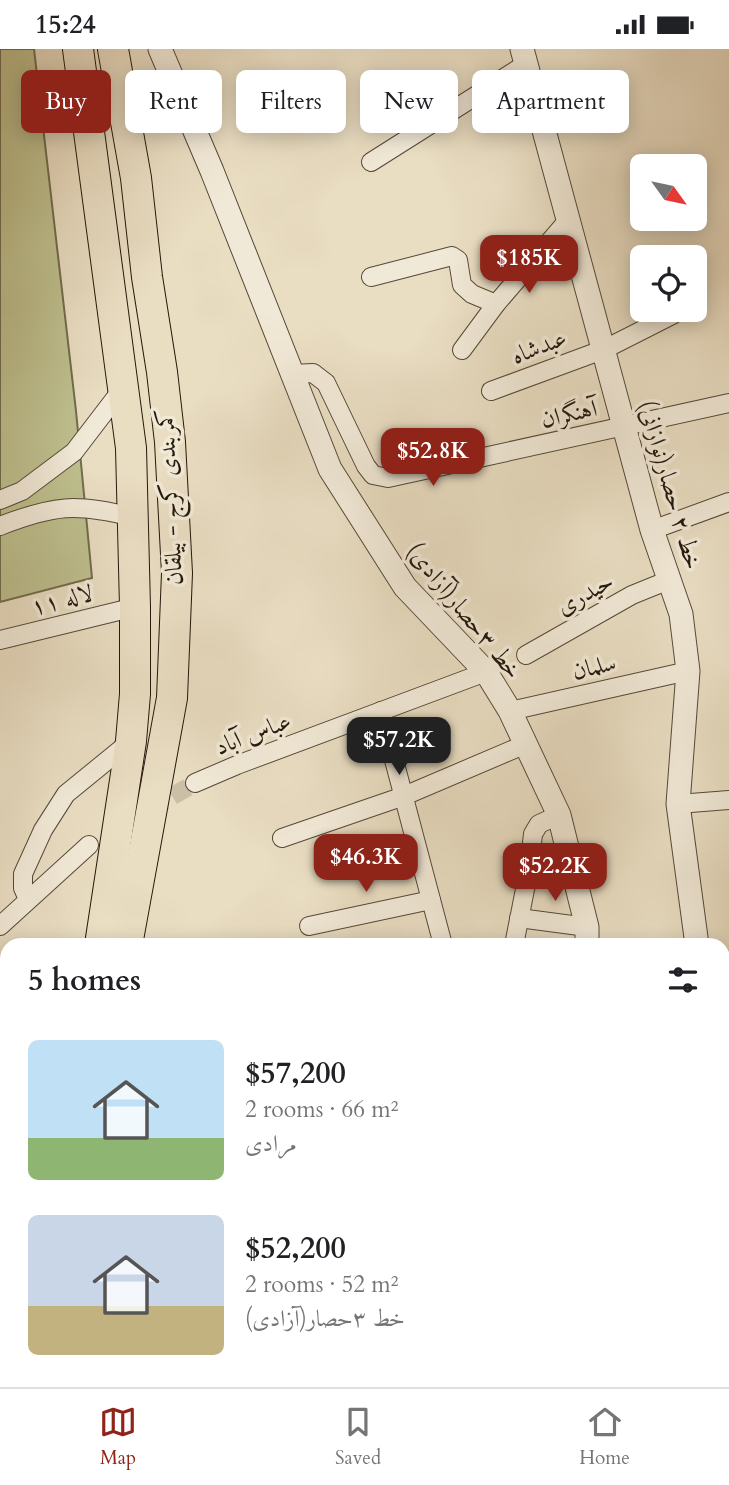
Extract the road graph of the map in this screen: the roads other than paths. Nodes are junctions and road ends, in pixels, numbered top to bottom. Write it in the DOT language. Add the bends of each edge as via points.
graph roads {
  1 [pos="78,49"];
  2 [pos="113,49"];
  3 [pos="160,49"];
  4 [pos="524,56"];
  5 [pos="371,162"];
  6 [pos="569,219"];
  7 [pos="370,277"];
  8 [pos="496,304"];
  9 [pos="658,322"];
  10 [pos="605,349"];
  11 [pos="462,350"];
  12 [pos="292,374"];
  13 [pos="123,388"];
  14 [pos="491,391"];
  15 [pos="729,403"];
  16 [pos="625,427"];
  17 [pos="170,442"];
  18 [pos="131,448"];
  19 [pos="22,491"];
  20 [pos="0,501"];
  21 [pos="729,502"];
  22 [pos="30,515"];
  23 [pos="132,517"];
  24 [pos="0,526"];
  25 [pos="652,530"];
  26 [pos="669,580"];
  27 [pos="135,607"];
  28 [pos="0,640"];
  29 [pos="526,655"];
  30 [pos="688,671"];
  31 [pos="486,672"];
  32 [pos="381,711"];
  33 [pos="510,711"];
  34 [pos="131,741"];
  35 [pos="526,744"];
  36 [pos="195,783"];
  37 [pos="404,796"];
  38 [pos="729,800"];
  39 [pos="678,804"];
  40 [pos="559,815"];
  41 [pos="282,838"];
  42 [pos="89,845"];
  43 [pos="28,899"];
  44 [pos="431,900"];
  45 [pos="519,918"];
  46 [pos="0,926"];
  47 [pos="309,926"];
  48 [pos="587,936"];
  49 [pos="101,938"];
  50 [pos="134,938"];
  51 [pos="441,938"];
  52 [pos="515,938"];
  53 [pos="696,938"];
  1 -- 13 [label="highway, کمربندی کرج - بیلقان"];
  2 -- 17 [label="highway, کمربندی کرج - بیلقان" via="136,178"];
  3 -- 12 [label="street, خط ۳حصار(آزادی)"];
  4 -- 5 [label="street"];
  4 -- 6 [label="street, خط ۲ حصار(نوازانی)"];
  6 -- 8 [label="street"];
  6 -- 10 [label="street, خط ۲ حصار(نوازانی)"];
  7 -- 8 [label="street" via="452,255 458,260 462,285"];
  8 -- 11 [label="street"];
  9 -- 10 [label="street, عبدشاه"];
  10 -- 14 [label="street, عبدشاه"];
  10 -- 16 [label="street, خط ۲ حصار(نوازانی)"];
  12 -- 16 [label="street, آهنگران" via="313,373 326,383 366,466 373,475 388,478"];
  12 -- 31 [label="street, خط ۳حصار(آزادی)" via="330,470 397,575"];
  13 -- 18 [label="highway, کمربندی کرج - بیلقان"];
  13 -- 19 [label="street" via="74,452"];
  15 -- 16 [label="street, آهنگران"];
  16 -- 25 [label="street, خط ۲ حصار(نوازانی)"];
  17 -- 18 [label="highway"];
  17 -- 50 [label="highway, کمربندی کرج - بیلقان" via="177,573 172,698"];
  18 -- 23 [label="highway, کمربندی کرج - بیلقان"];
  19 -- 20 [label="street"];
  19 -- 22 [label="street"];
  21 -- 25 [label="street"];
  22 -- 23 [label="street" via="65,507"];
  22 -- 24 [label="street"];
  23 -- 27 [label="highway, کمربندی کرج - بیلقان"];
  25 -- 26 [label="street, خط ۲ حصار(نوازانی)"];
  26 -- 29 [label="street, حیدری" via="632,595"];
  26 -- 30 [label="street, خط ۲ حصار(نوازانی)" via="681,614"];
  27 -- 28 [label="street, لاله ۱۱"];
  27 -- 34 [label="highway, کمربندی کرج - بیلقان"];
  30 -- 33 [label="street, سلمان"];
  30 -- 39 [label="street, خط ۲ حصار(نوازانی)"];
  31 -- 32 [label="street, عباس آباد"];
  31 -- 33 [label="street, خط ۳حصار(آزادی)"];
  32 -- 36 [label="street, عباس آباد"];
  32 -- 37 [label="street"];
  33 -- 35 [label="street, خط ۳حصار(آزادی)"];
  34 -- 43 [label="street" via="66,794 23,874"];
  34 -- 49 [label="highway, کمربندی کرج - بیلقان"];
  35 -- 37 [label="street"];
  35 -- 40 [label="street, خط ۳حصار(آزادی)"];
  37 -- 41 [label="street"];
  37 -- 44 [label="street"];
  38 -- 39 [label="street"];
  39 -- 53 [label="street, خط ۲ حصار(نوازانی)"];
  40 -- 45 [label="street" via="539,824 533,834"];
  40 -- 48 [label="street, خط ۳حصار(آزادی)"];
  42 -- 43 [label="street"];
  43 -- 46 [label="street"];
  44 -- 47 [label="street"];
  44 -- 51 [label="street"];
  45 -- 48 [label="street"];
  45 -- 52 [label="street"];
}
